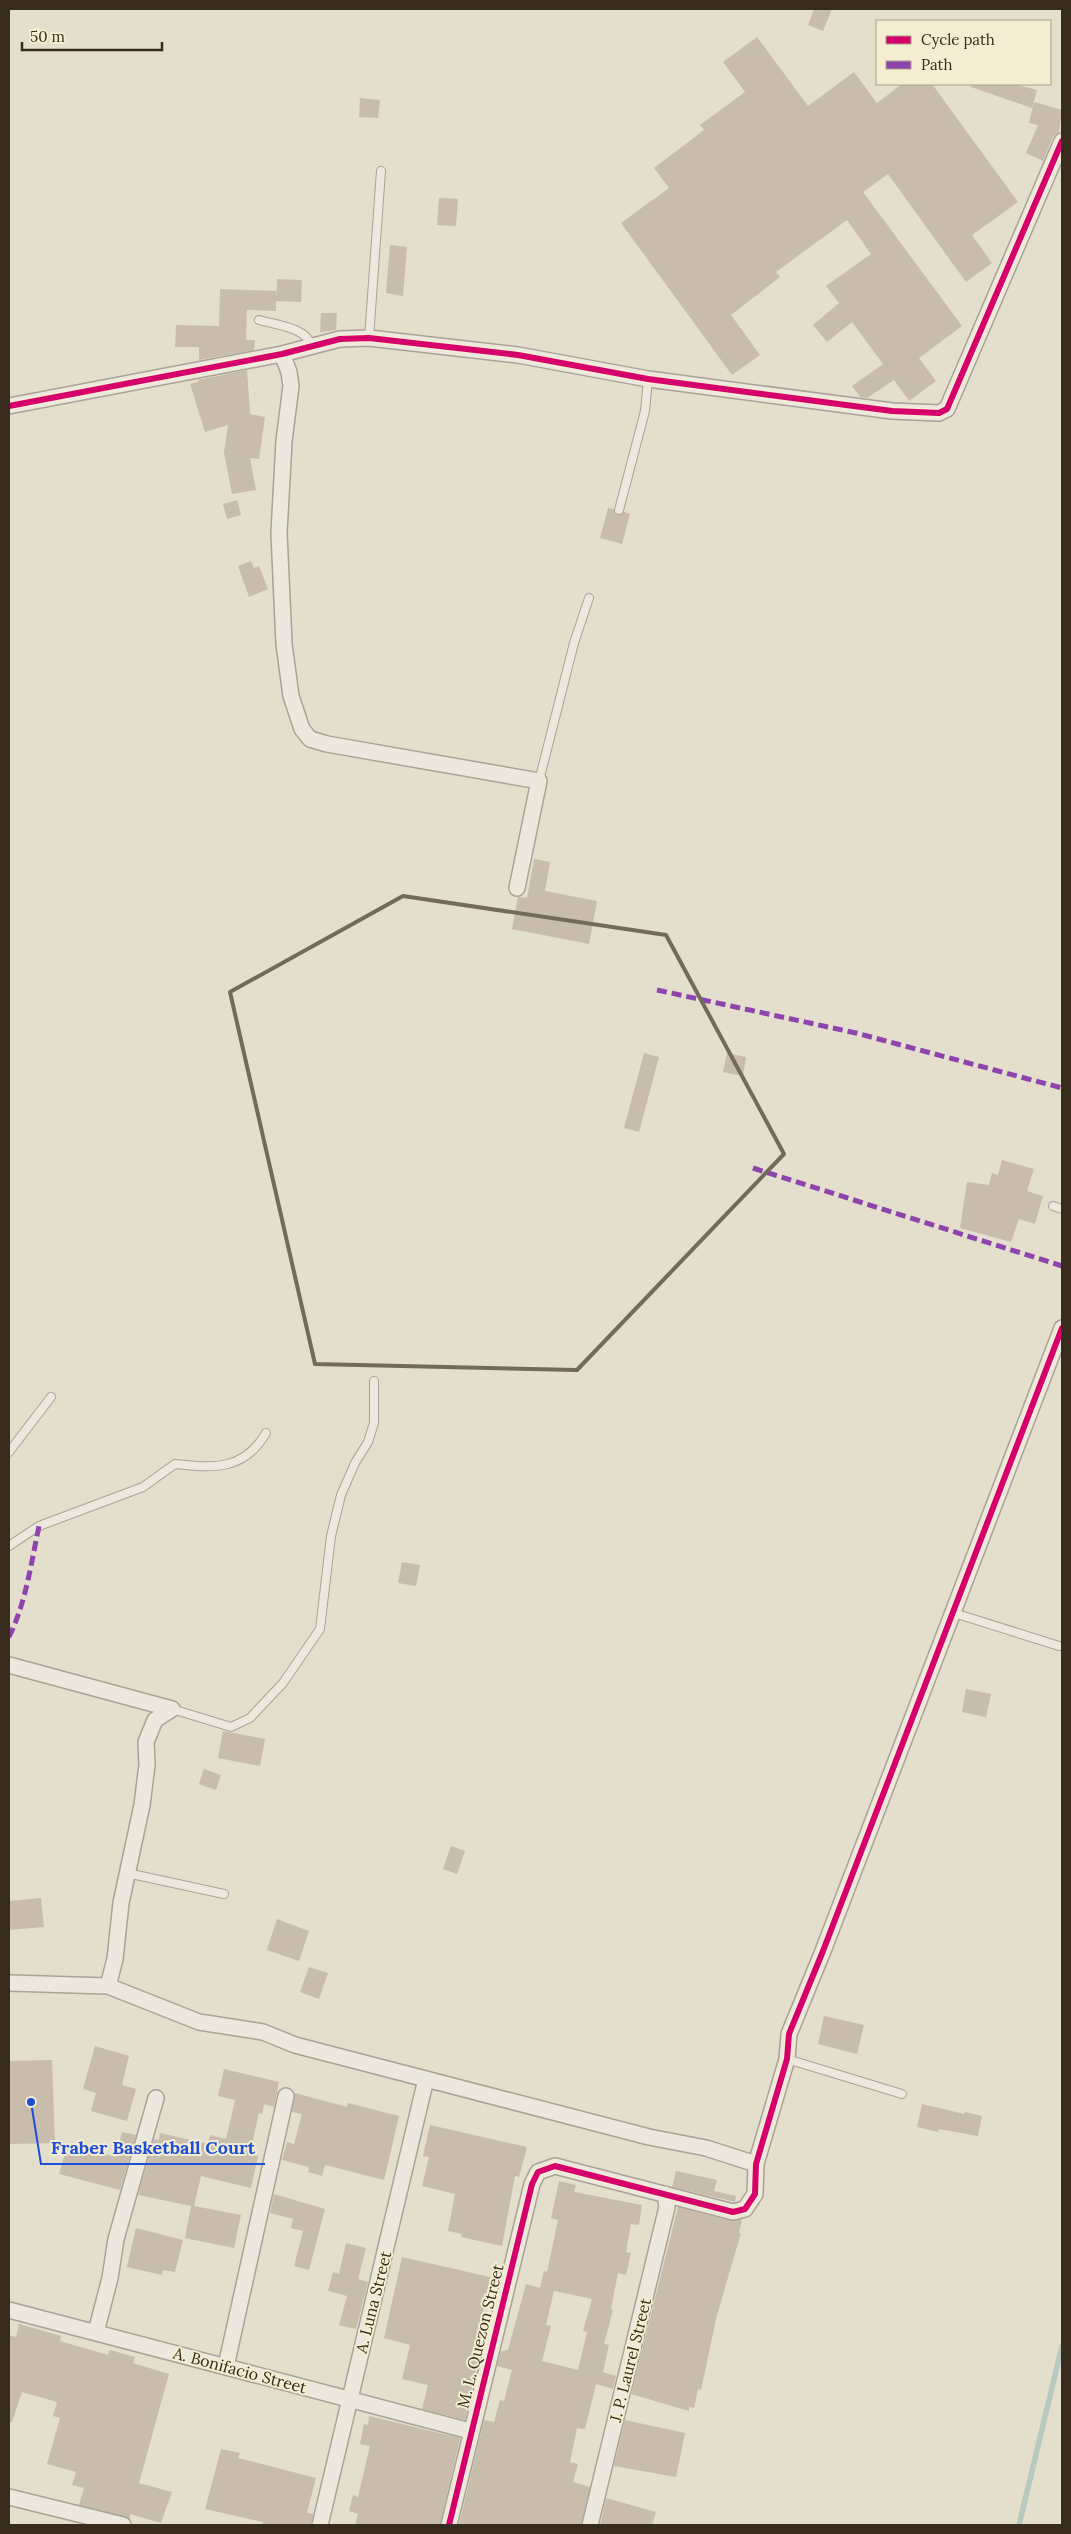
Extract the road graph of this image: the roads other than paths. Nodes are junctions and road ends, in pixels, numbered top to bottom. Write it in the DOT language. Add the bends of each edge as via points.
graph roads {
  1 [pos="1062,141"];
  2 [pos="381,172"];
  3 [pos="259,320"];
  4 [pos="369,338"];
  5 [pos="312,346"];
  6 [pos="282,354"];
  7 [pos="648,379"];
  8 [pos="9,406"];
  9 [pos="619,510"];
  10 [pos="589,598"];
  11 [pos="539,781"];
  12 [pos="517,888"];
  13 [pos="1053,1206"];
  14 [pos="1062,1209"];
  15 [pos="1062,1328"];
  16 [pos="374,1382"];
  17 [pos="51,1397"];
  18 [pos="266,1433"];
  19 [pos="9,1452"];
  20 [pos="9,1546"];
  21 [pos="954,1613"];
  22 [pos="1059,1646"];
  23 [pos="9,1665"];
  24 [pos="172,1709"];
  25 [pos="127,1873"];
  26 [pos="224,1894"];
  27 [pos="9,1983"];
  28 [pos="108,1986"];
  29 [pos="787,2059"];
  30 [pos="426,2079"];
  31 [pos="902,2094"];
  32 [pos="286,2096"];
  33 [pos="156,2098"];
  34 [pos="756,2164"];
  35 [pos="665,2194"];
  36 [pos="9,2310"];
  37 [pos="96,2332"];
  38 [pos="226,2366"];
  39 [pos="350,2399"];
  40 [pos="470,2431"];
  41 [pos="9,2497"];
  42 [pos="123,2525"];
  43 [pos="320,2525"];
  44 [pos="449,2525"];
  45 [pos="590,2525"];
  1 -- 7 [label="street" via="947,409 939,414 892,411"];
  2 -- 4 [label="lane"];
  3 -- 5 [label="lane" via="302,332"];
  4 -- 5 [label="street" via="340,338"];
  4 -- 7 [label="street" via="557,360"];
  5 -- 6 [label="street"];
  6 -- 8 [label="street"];
  6 -- 11 [label="street" via="291,386 284,441 279,533 284,644 291,696 302,729 310,739 327,744"];
  7 -- 9 [label="lane" via="645,411"];
  10 -- 11 [label="lane" via="574,643"];
  11 -- 12 [label="street"];
  13 -- 14 [label="lane"];
  15 -- 21 [label="street"];
  16 -- 24 [label="lane" via="374,1423 341,1495 331,1536 320,1629 283,1683 250,1718 231,1727"];
  17 -- 19 [label="lane"];
  18 -- 20 [label="lane" via="245,1458 208,1468 174,1464 143,1487 39,1526"];
  21 -- 22 [label="lane"];
  21 -- 29 [label="street" via="789,2034"];
  23 -- 24 [label="street"];
  24 -- 25 [label="street" via="155,1720 146,1742 142,1805"];
  25 -- 26 [label="lane"];
  25 -- 28 [label="street"];
  27 -- 28 [label="street"];
  28 -- 30 [label="street" via="200,2022 263,2032 295,2045"];
  29 -- 31 [label="lane"];
  29 -- 34 [label="street"];
  30 -- 34 [label="street" via="649,2137 728,2154"];
  30 -- 39 [label="street, A. Luna Street"];
  32 -- 38 [label="street"];
  33 -- 37 [label="street" via="116,2239"];
  34 -- 35 [label="street" via="755,2194 741,2211"];
  35 -- 40 [label="street, M. L. Quezon Street" via="555,2166 538,2172 532,2184"];
  35 -- 45 [label="street, J. P. Laurel Street" via="667,2207"];
  36 -- 37 [label="street, A. Bonifacio Street"];
  37 -- 38 [label="street, A. Bonifacio Street"];
  38 -- 39 [label="street, A. Bonifacio Street"];
  39 -- 40 [label="street, A. Bonifacio Street"];
  39 -- 43 [label="street, A. Luna Street"];
  40 -- 44 [label="street, M. L. Quezon Street"];
  41 -- 42 [label="street"];
}
